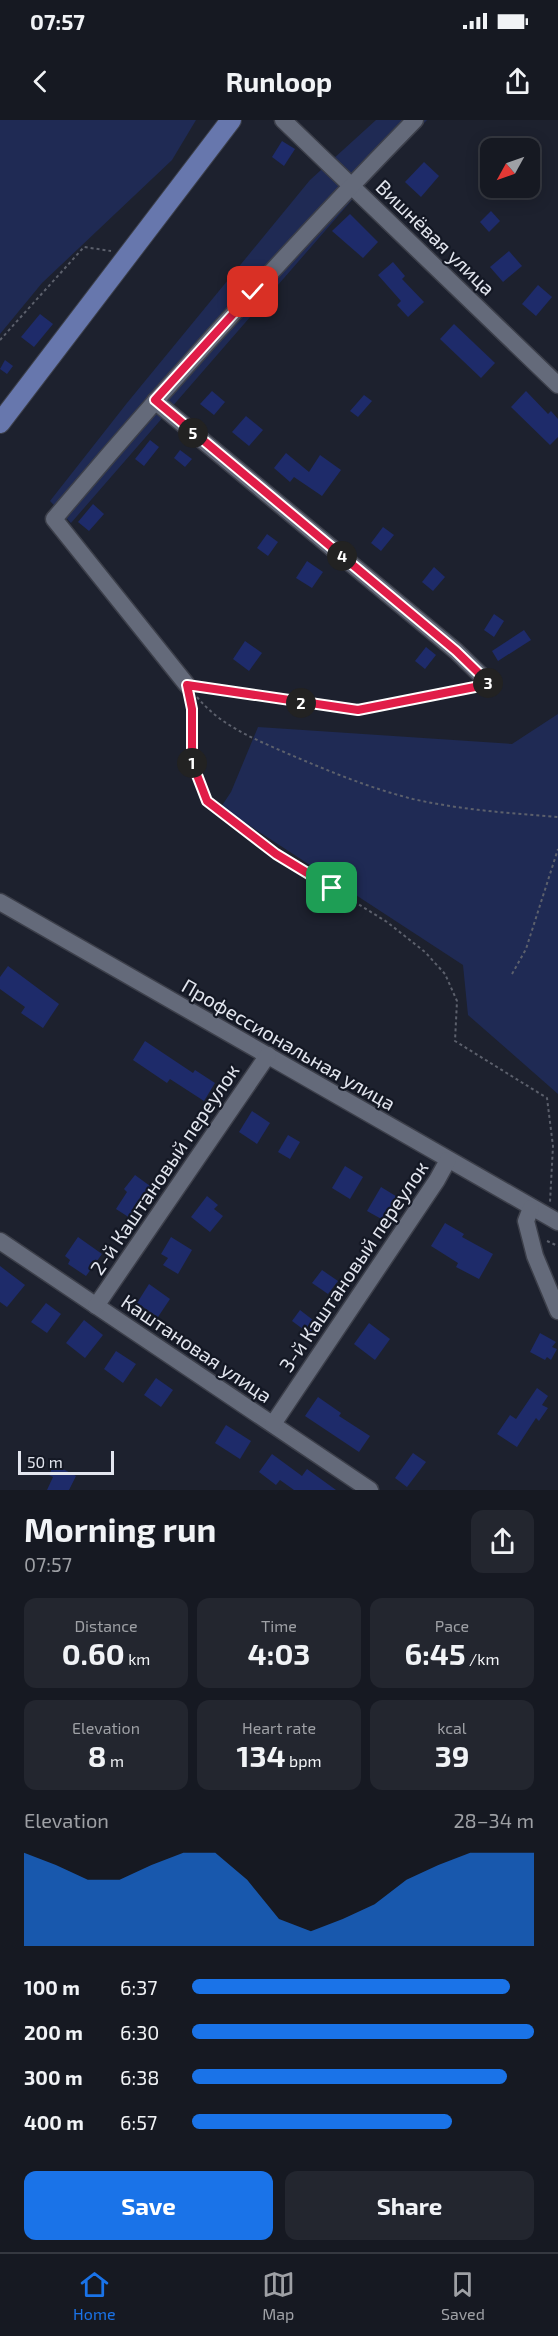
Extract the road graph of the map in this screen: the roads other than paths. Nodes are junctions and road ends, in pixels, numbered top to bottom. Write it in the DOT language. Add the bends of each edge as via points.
graph roads {
  1 [pos="231,120"];
  2 [pos="284,120"];
  3 [pos="415,120"];
  4 [pos="352,184"];
  5 [pos="558,385"];
  6 [pos="155,400"];
  7 [pos="2,415"];
  8 [pos="490,684"];
  9 [pos="187,685"];
  10 [pos="0,902"];
  11 [pos="268,1055"];
  12 [pos="448,1160"];
  13 [pos="531,1208"];
  14 [pos="553,1220"];
  15 [pos="0,1241"];
  16 [pos="96,1306"];
  17 [pos="558,1311"];
  18 [pos="273,1424"];
  19 [pos="370,1490"];
  1 -- 7 [label="main road"];
  2 -- 4 [label="street, Вишнёвая улица"];
  3 -- 4 [label="street"];
  4 -- 5 [label="street, Вишнёвая улица"];
  4 -- 6 [label="street"];
  6 -- 8 [label="street" via="456,651"];
  6 -- 9 [label="street" via="54,519"];
  10 -- 11 [label="street, Профессиональная улица"];
  11 -- 12 [label="street, Профессиональная улица"];
  11 -- 16 [label="street, 2-й Каштановый переулок"];
  12 -- 13 [label="street, Профессиональная улица"];
  12 -- 18 [label="street, 3-й Каштановый переулок"];
  13 -- 14 [label="street, Профессиональная улица"];
  13 -- 17 [label="street" via="526,1221 535,1256"];
  15 -- 16 [label="street, Каштановая улица"];
  16 -- 18 [label="street, Каштановая улица"];
  18 -- 19 [label="street, Каштановая улица"];
}
